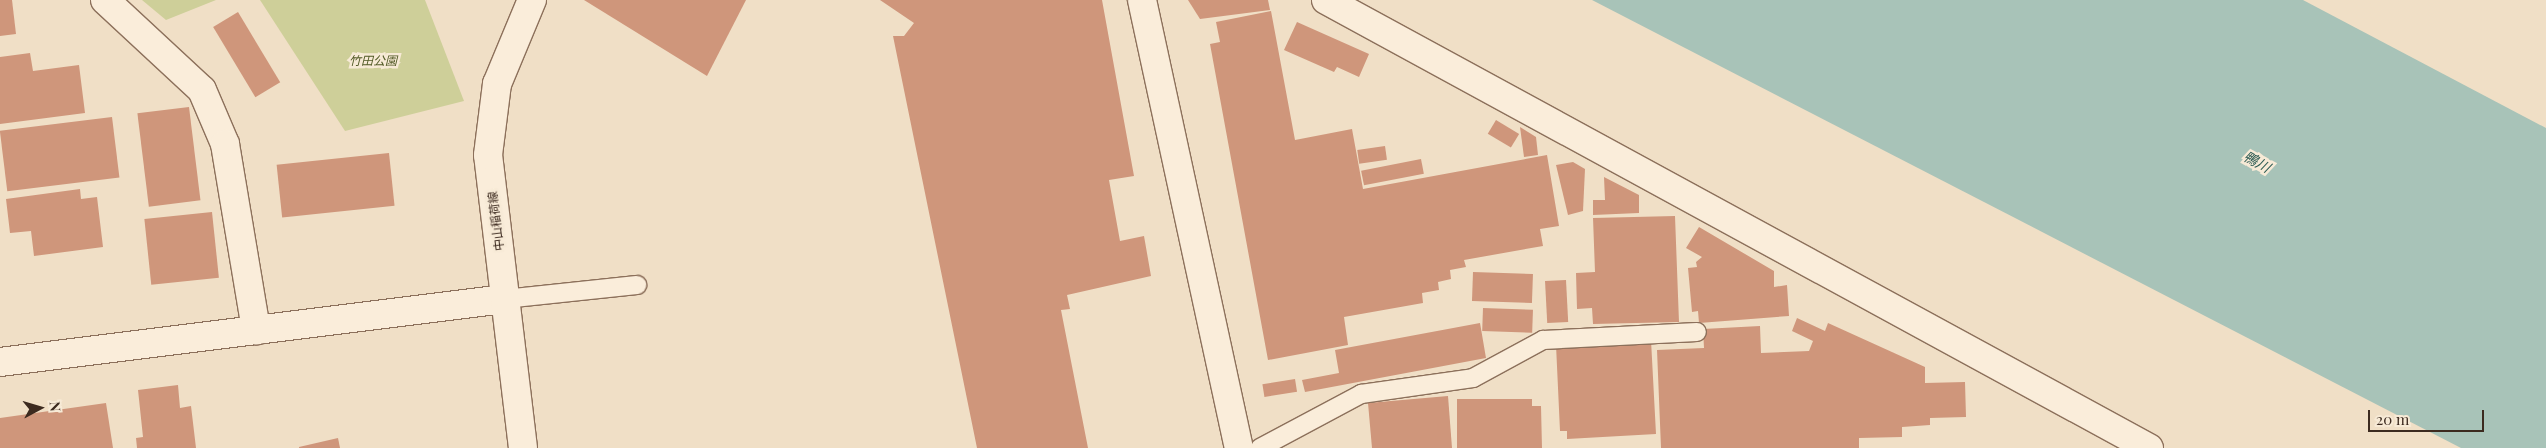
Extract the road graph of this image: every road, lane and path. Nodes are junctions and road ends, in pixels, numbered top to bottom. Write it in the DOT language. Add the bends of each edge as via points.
graph roads {
  1 [pos="105,0"];
  2 [pos="532,0"];
  3 [pos="1142,0"];
  4 [pos="1326,0"];
  5 [pos="637,285"];
  6 [pos="504,299"];
  7 [pos="256,330"];
  8 [pos="1697,332"];
  9 [pos="0,362"];
  10 [pos="523,448"];
  11 [pos="1238,448"];
  12 [pos="1260,448"];
  13 [pos="2149,448"];
  1 -- 7 [label="street" via="202,90 225,144"];
  2 -- 6 [label="street, 中山稲荷線" via="498,84 488,155"];
  3 -- 11 [label="street"];
  4 -- 13 [label="street"];
  5 -- 6 [label="lane"];
  6 -- 7 [label="street"];
  6 -- 10 [label="street, 中山稲荷線"];
  7 -- 9 [label="street"];
  8 -- 12 [label="lane" via="1543,340 1473,378 1361,394"];
}
